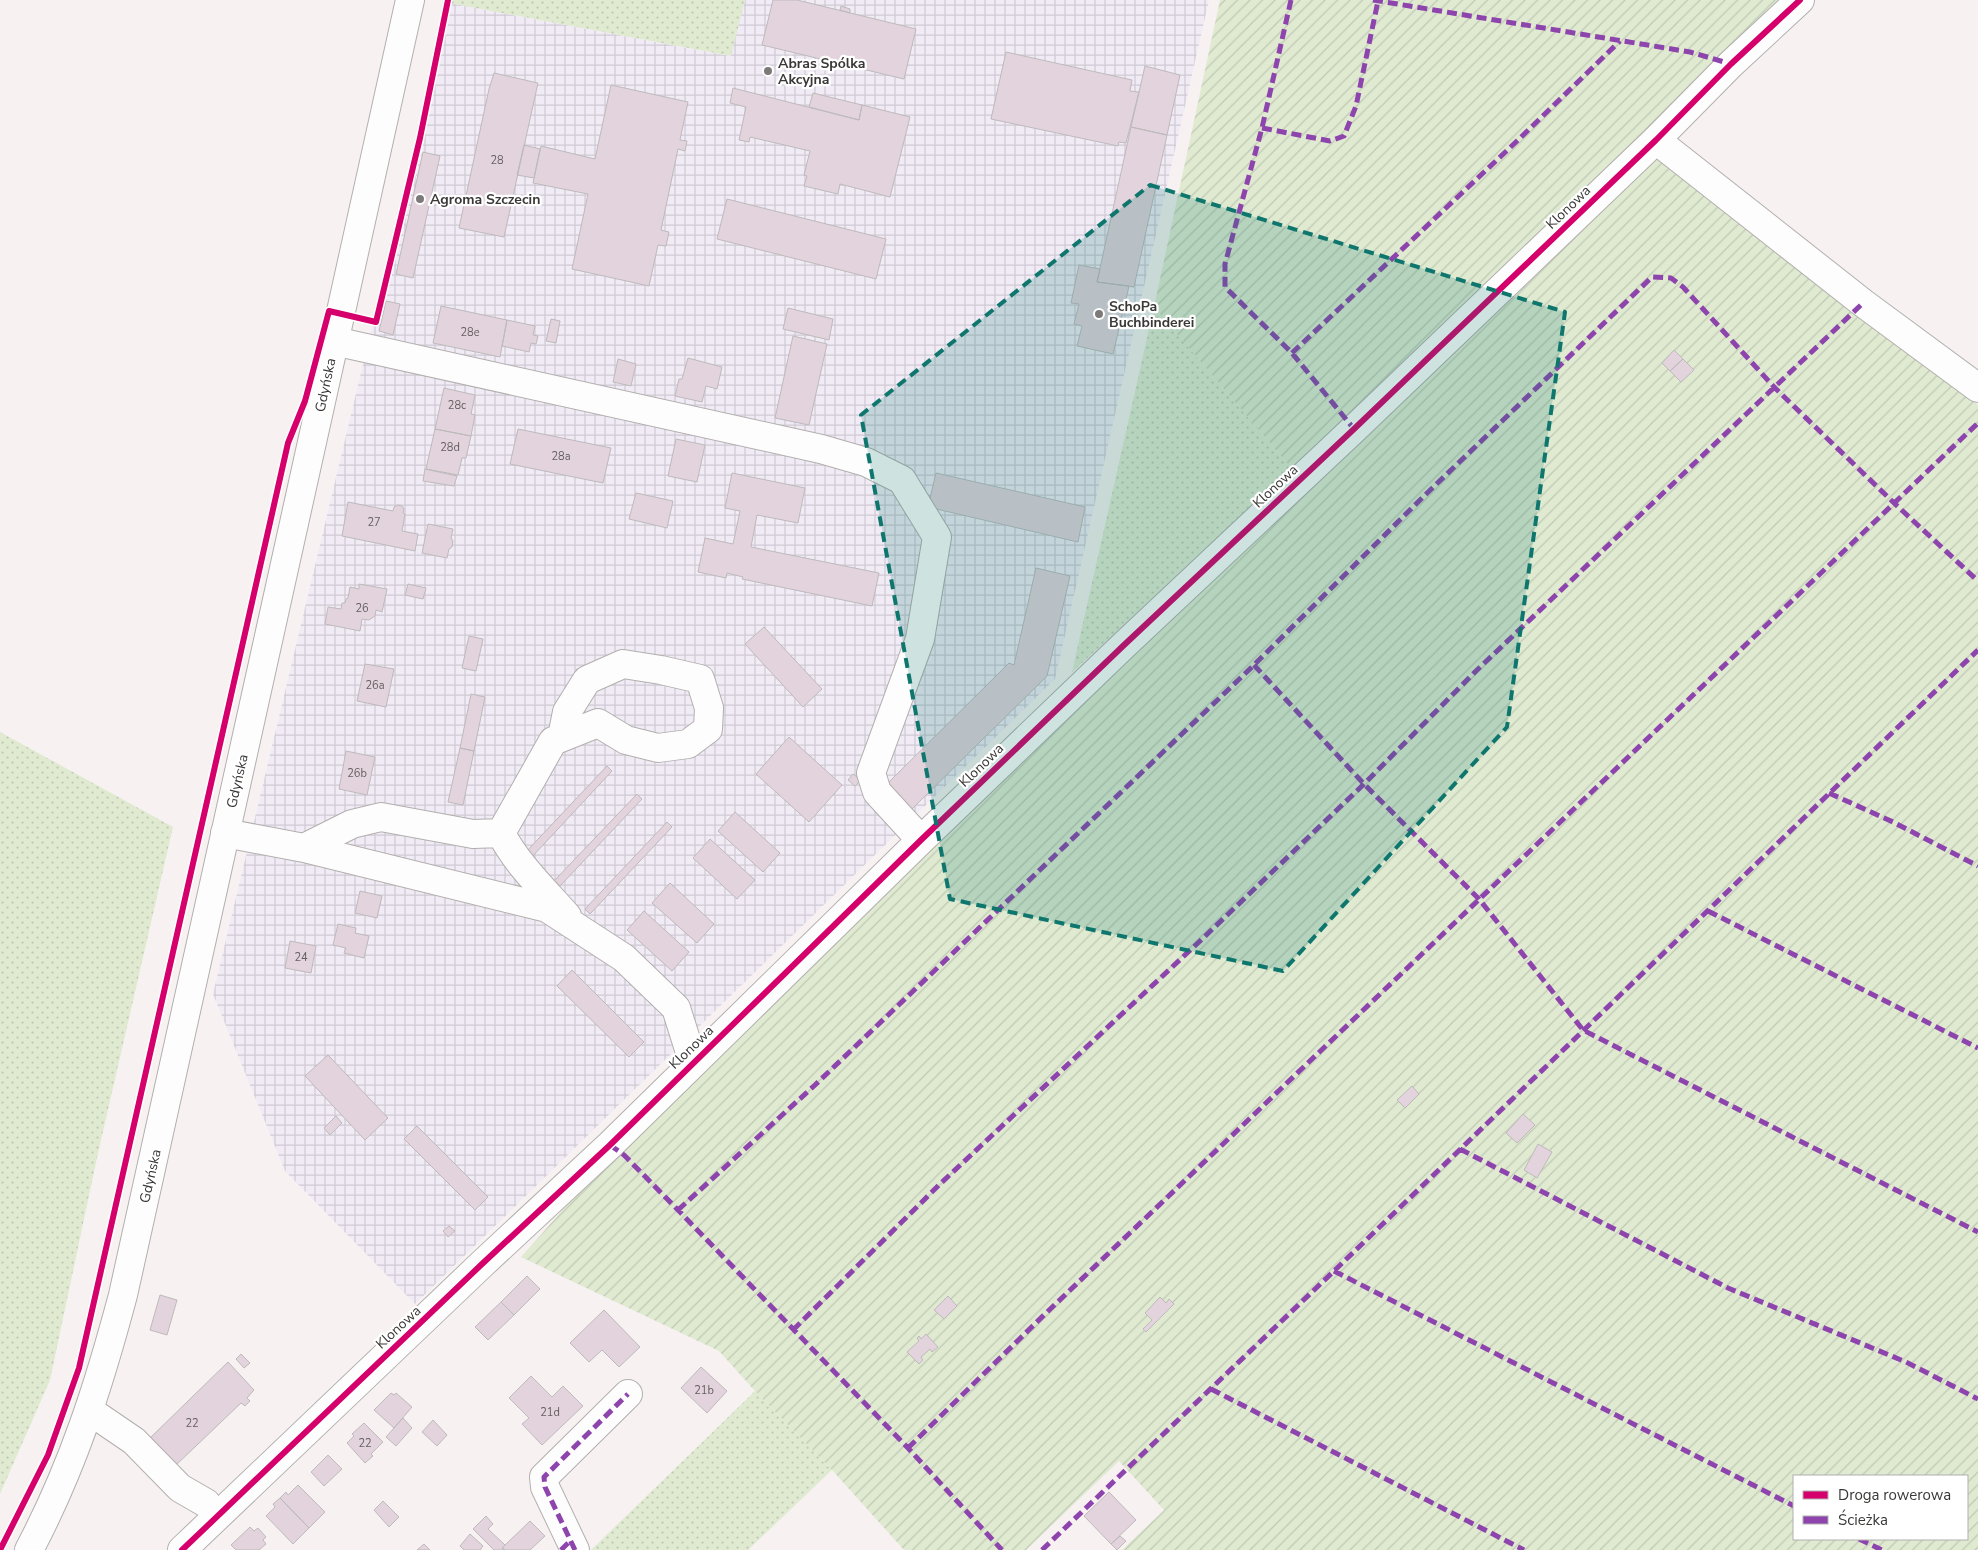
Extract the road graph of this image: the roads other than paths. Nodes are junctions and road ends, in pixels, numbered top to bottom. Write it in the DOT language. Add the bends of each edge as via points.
graph roads {
  1 [pos="410,0"];
  2 [pos="1800,0"];
  3 [pos="1656,140"];
  4 [pos="334,341"];
  5 [pos="1978,388"];
  6 [pos="562,737"];
  7 [pos="226,833"];
  8 [pos="501,833"];
  9 [pos="922,840"];
  10 [pos="304,848"];
  11 [pos="577,927"];
  12 [pos="693,1062"];
  13 [pos="628,1394"];
  14 [pos="90,1411"];
  15 [pos="206,1503"];
  16 [pos="569,1547"];
  17 [pos="29,1550"];
  18 [pos="182,1550"];
  1 -- 4 [label="street, Gdyńska"];
  2 -- 3 [label="street, Klonowa"];
  3 -- 5 [label="street" via="1863,303"];
  3 -- 9 [label="street, Klonowa"];
  4 -- 7 [label="street, Gdyńska"];
  4 -- 9 [label="street" via="821,449 866,462 902,480 937,537 920,639 871,773 877,792"];
  6 -- 6 [label="street" via="567,712 587,680 623,664 700,679 709,708 708,728 688,744 658,748 626,740 598,723"];
  6 -- 8 [label="street" via="553,741"];
  7 -- 10 [label="street"];
  7 -- 14 [label="street, Gdyńska" via="123,1295"];
  8 -- 10 [label="street" via="473,834 381,817 352,824"];
  8 -- 11 [label="street" via="517,857"];
  9 -- 12 [label="street, Klonowa"];
  10 -- 11 [label="street" via="547,908"];
  11 -- 12 [label="street" via="624,958 676,1008"];
  12 -- 18 [label="street, Klonowa" via="610,1145"];
  13 -- 16 [label="street" via="544,1477"];
  14 -- 15 [label="street" via="134,1441 180,1488"];
  14 -- 17 [label="street, Gdyńska" via="66,1473"];
}
